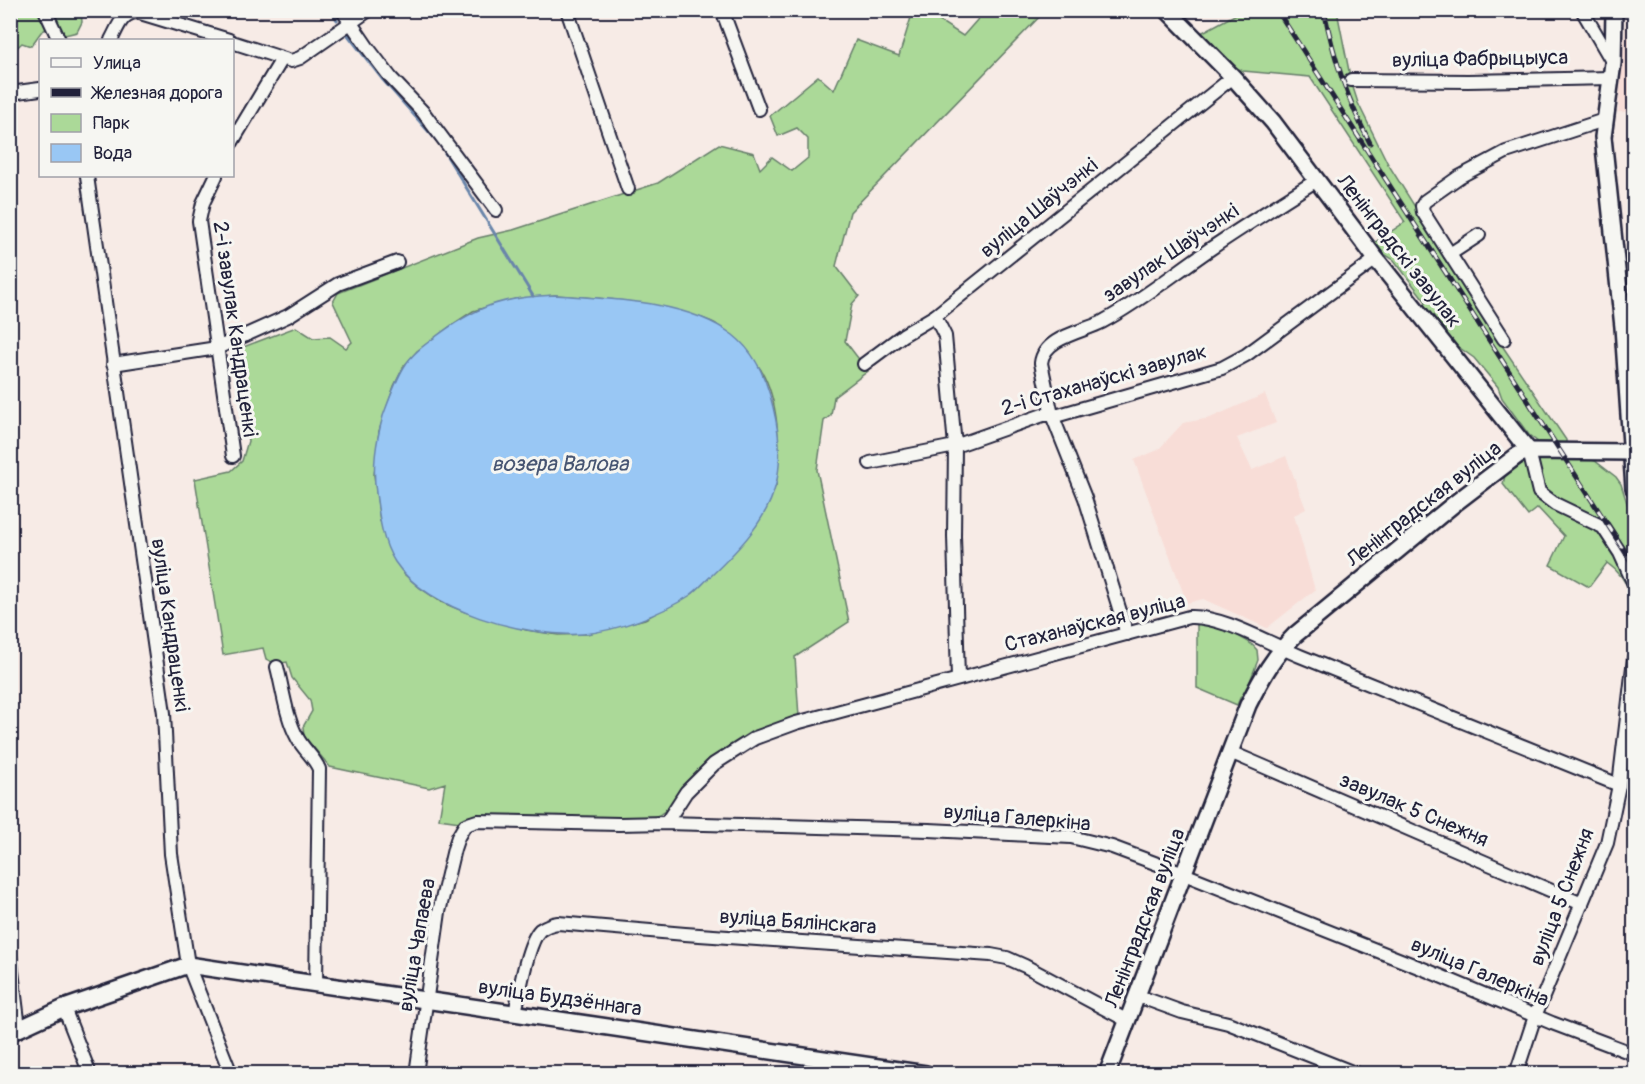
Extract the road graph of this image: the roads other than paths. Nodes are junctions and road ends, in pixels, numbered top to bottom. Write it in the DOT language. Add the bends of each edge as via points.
graph roads {
  1 [pos="45,10"];
  2 [pos="342,10"];
  3 [pos="369,10"];
  4 [pos="567,10"];
  5 [pos="722,10"];
  6 [pos="1167,10"];
  7 [pos="1582,10"];
  8 [pos="1614,10"];
  9 [pos="351,23"];
  10 [pos="58,39"];
  11 [pos="112,39"];
  12 [pos="225,39"];
  13 [pos="234,42"];
  14 [pos="282,59"];
  15 [pos="1612,70"];
  16 [pos="1233,77"];
  17 [pos="1350,81"];
  18 [pos="39,88"];
  19 [pos="10,93"];
  20 [pos="759,109"];
  21 [pos="1604,120"];
  22 [pos="234,139"];
  23 [pos="87,177"];
  24 [pos="216,177"];
  25 [pos="1317,180"];
  26 [pos="628,189"];
  27 [pos="496,210"];
  28 [pos="1479,235"];
  29 [pos="1450,254"];
  30 [pos="1376,259"];
  31 [pos="398,262"];
  32 [pos="935,316"];
  33 [pos="1504,339"];
  34 [pos="217,348"];
  35 [pos="113,364"];
  36 [pos="864,364"];
  37 [pos="1052,415"];
  38 [pos="955,446"];
  39 [pos="1529,451"];
  40 [pos="1632,452"];
  41 [pos="233,456"];
  42 [pos="870,463"];
  43 [pos="1635,488"];
  44 [pos="1635,584"];
  45 [pos="1127,634"];
  46 [pos="1281,648"];
  47 [pos="1635,658"];
  48 [pos="277,667"];
  49 [pos="958,679"];
  50 [pos="1230,752"];
  51 [pos="1619,785"];
  52 [pos="666,822"];
  53 [pos="465,825"];
  54 [pos="1184,874"];
  55 [pos="1582,904"];
  56 [pos="10,955"];
  57 [pos="188,965"];
  58 [pos="316,984"];
  59 [pos="1138,996"];
  60 [pos="426,1000"];
  61 [pos="64,1008"];
  62 [pos="515,1014"];
  63 [pos="1535,1016"];
  64 [pos="1128,1021"];
  65 [pos="15,1030"];
  66 [pos="1635,1054"];
  67 [pos="90,1074"];
  68 [pos="231,1074"];
  69 [pos="416,1074"];
  70 [pos="926,1074"];
  71 [pos="1107,1074"];
  72 [pos="1357,1074"];
  73 [pos="1516,1074"];
  1 -- 10 [label="street"];
  2 -- 9 [label="street"];
  3 -- 9 [label="street"];
  4 -- 26 [label="street"];
  5 -- 20 [label="street"];
  6 -- 16 [label="street"];
  7 -- 15 [label="street"];
  8 -- 15 [label="street"];
  9 -- 14 [label="street" via="300,58"];
  9 -- 27 [label="street"];
  11 -- 12 [label="street" via="123,18 129,12 137,12"];
  13 -- 14 [label="street"];
  14 -- 22 [label="street"];
  15 -- 17 [label="street, вуліца Фабрыцыуса" via="1468,81"];
  15 -- 21 [label="street"];
  16 -- 25 [label="street, Ленінградскі завулак"];
  16 -- 32 [label="street, вуліца Шаўчэнкі"];
  18 -- 19 [label="street"];
  21 -- 29 [label="street" via="1506,152 1425,201 1423,212"];
  21 -- 40 [label="street"];
  23 -- 35 [label="street, вуліца Кандраценкі"];
  24 -- 34 [label="street, 2-і завулак Кандраценкі" via="199,221"];
  25 -- 30 [label="street, Ленінградскі завулак"];
  25 -- 37 [label="street, завулак Шаўчэнкі" via="1138,300 1044,351 1041,363"];
  28 -- 29 [label="street"];
  29 -- 33 [label="street"];
  30 -- 37 [label="street, 2-і Стаханаўскі завулак" via="1246,355 1222,368"];
  30 -- 39 [label="street, Ленінградскі завулак"];
  31 -- 34 [label="street" via="338,284 288,316"];
  32 -- 36 [label="street, вуліца Шаўчэнкі"];
  32 -- 38 [label="street" via="945,336"];
  34 -- 35 [label="street"];
  34 -- 41 [label="street, 2-і завулак Кандраценкі"];
  35 -- 57 [label="street, вуліца Кандраценкі" via="164,713 171,854"];
  37 -- 38 [label="street, 2-і Стаханаўскі завулак"];
  37 -- 45 [label="street" via="1085,498"];
  38 -- 42 [label="street, 2-і Стаханаўскі завулак"];
  38 -- 49 [label="street"];
  39 -- 40 [label="street, Ленінградская вуліца"];
  39 -- 44 [label="street" via="1539,492 1603,527"];
  39 -- 46 [label="street, Ленінградская вуліца" via="1507,462"];
  40 -- 43 [label="street"];
  45 -- 46 [label="street, Стаханаўская вуліца" via="1202,616"];
  45 -- 49 [label="street, Стаханаўская вуліца"];
  46 -- 50 [label="street, Ленінградская вуліца" via="1266,668"];
  46 -- 51 [label="street, Стаханаўская вуліца"];
  47 -- 51 [label="street, вуліца 5 Снежня"];
  48 -- 58 [label="street" via="293,729 319,769"];
  49 -- 52 [label="street, Стаханаўская вуліца" via="755,738 714,764 686,792"];
  50 -- 54 [label="street, Ленінградская вуліца"];
  50 -- 55 [label="street, завулак 5 Снежня"];
  51 -- 55 [label="street, вуліца 5 Снежня" via="1607,843"];
  52 -- 53 [label="street, вуліца Галеркіна" via="477,821"];
  52 -- 54 [label="street, вуліца Галеркіна" via="1071,837 1112,847"];
  53 -- 60 [label="street, вуліца Чапаева" via="458,837 439,912"];
  54 -- 59 [label="street, Ленінградская вуліца"];
  54 -- 63 [label="street, вуліца Галеркіна"];
  55 -- 63 [label="street, вуліца 5 Снежня"];
  56 -- 65 [label="street"];
  57 -- 58 [label="street, вуліца Будзённага"];
  57 -- 61 [label="street"];
  57 -- 68 [label="street, вуліца Кандраценкі"];
  58 -- 60 [label="street, вуліца Будзённага"];
  59 -- 64 [label="street, Ленінградская вуліца"];
  59 -- 72 [label="street" via="1228,1023"];
  60 -- 62 [label="street, вуліца Будзённага"];
  60 -- 69 [label="street, вуліца Чапаева"];
  61 -- 65 [label="street"];
  61 -- 67 [label="street"];
  62 -- 64 [label="street, вуліца Бялінскага" via="534,938 549,924 558,923 991,955 1025,966"];
  62 -- 70 [label="street, вуліца Будзённага"];
  63 -- 66 [label="street, вуліца Галеркіна"];
  63 -- 73 [label="street, вуліца 5 Снежня"];
  64 -- 71 [label="street, Ленінградская вуліца"];
}
